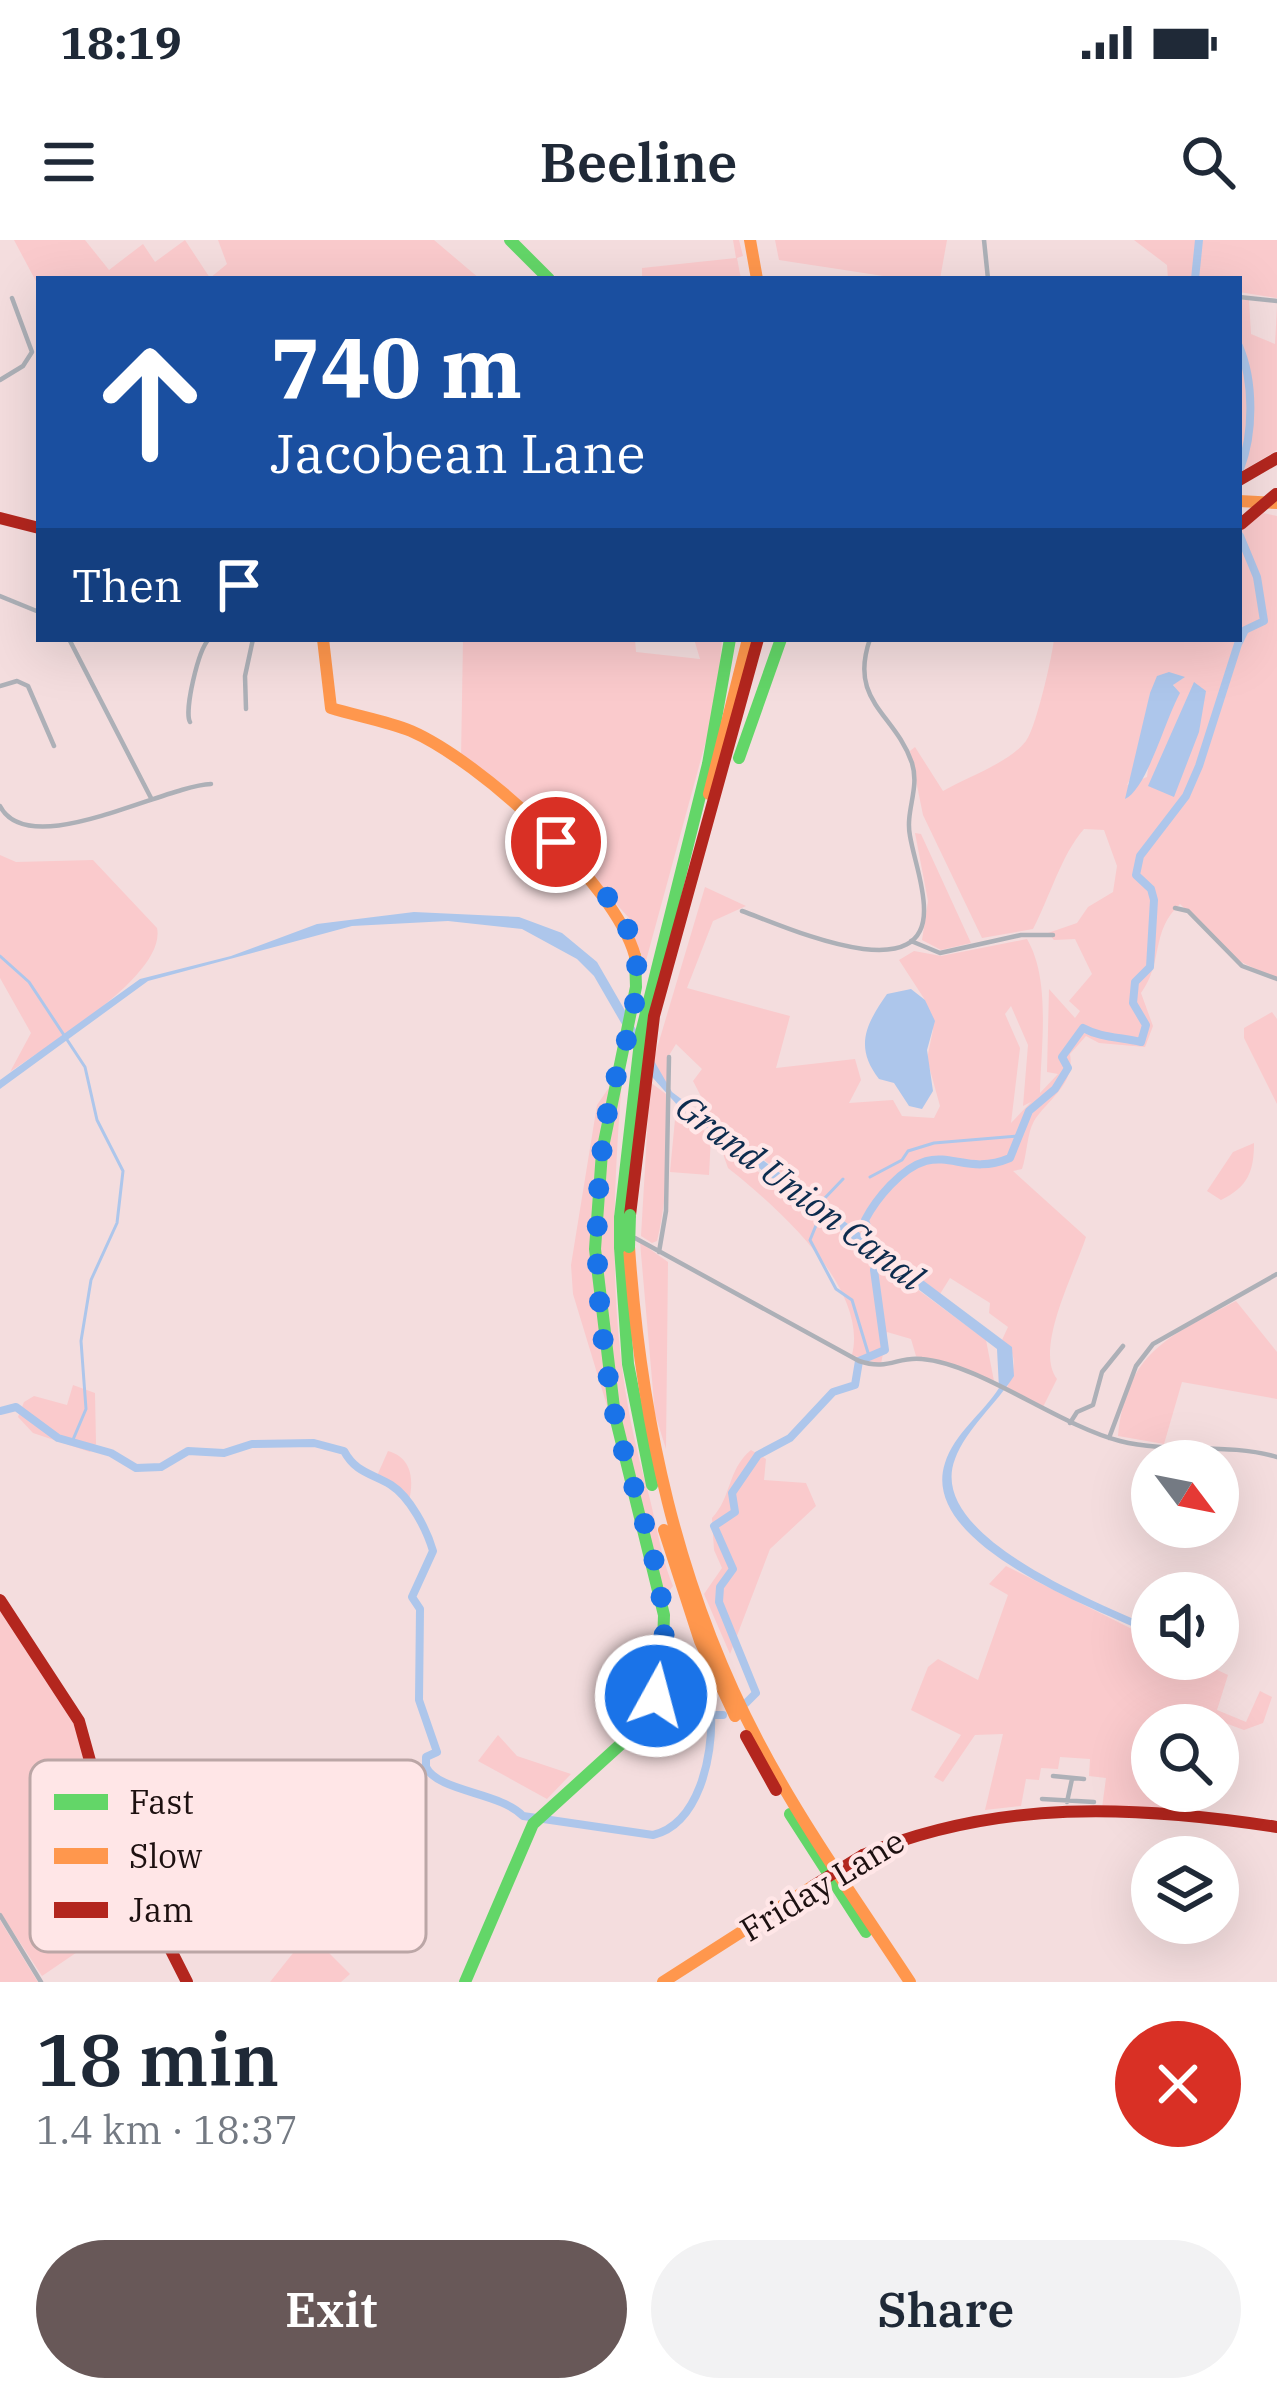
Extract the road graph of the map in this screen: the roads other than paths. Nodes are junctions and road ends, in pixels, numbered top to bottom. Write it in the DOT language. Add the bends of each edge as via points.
graph roads {
  1 [pos="509,240"];
  2 [pos="750,240"];
  3 [pos="760,240"];
  4 [pos="984,240"];
  5 [pos="546,276"];
  6 [pos="761,276"];
  7 [pos="762,276"];
  8 [pos="988,276"];
  9 [pos="1242,297"];
  10 [pos="12,298"];
  11 [pos="1277,301"];
  12 [pos="0,380"];
  13 [pos="1277,458"];
  14 [pos="1242,478"];
  15 [pos="1277,500"];
  16 [pos="1242,505"];
  17 [pos="0,518"];
  18 [pos="1242,523"];
  19 [pos="36,527"];
  20 [pos="0,596"];
  21 [pos="36,611"];
  22 [pos="71,642"];
  23 [pos="206,642"];
  24 [pos="253,642"];
  25 [pos="323,642"];
  26 [pos="729,642"];
  27 [pos="747,642"];
  28 [pos="757,642"];
  29 [pos="781,642"];
  30 [pos="870,642"];
  31 [pos="0,686"];
  32 [pos="246,709"];
  33 [pos="184,720"];
  34 [pos="54,746"];
  35 [pos="211,784"];
  36 [pos="151,798"];
  37 [pos="0,806"];
  38 [pos="1175,908"];
  39 [pos="742,911"];
  40 [pos="1053,935"];
  41 [pos="911,941"];
  42 [pos="1277,979"];
  43 [pos="662,984"];
  44 [pos="650,994"];
  45 [pos="646,1036"];
  46 [pos="669,1057"];
  47 [pos="595,1227"];
  48 [pos="625,1247"];
  49 [pos="659,1252"];
  50 [pos="1277,1274"];
  51 [pos="1123,1346"];
  52 [pos="1070,1423"];
  53 [pos="1109,1438"];
  54 [pos="1277,1456"];
  55 [pos="0,1600"];
  56 [pos="90,1760"];
  57 [pos="1053,1776"];
  58 [pos="1072,1779"];
  59 [pos="1084,1779"];
  60 [pos="1042,1798"];
  61 [pos="1094,1802"];
  62 [pos="1067,1806"];
  63 [pos="1277,1827"];
  64 [pos="0,1915"];
  65 [pos="172,1952"];
  66 [pos="40,1982"];
  67 [pos="187,1982"];
  68 [pos="465,1982"];
  69 [pos="664,1982"];
  70 [pos="899,1982"];
  71 [pos="910,1982"];
  1 -- 5 [label="main road"];
  2 -- 6 [label="main road"];
  3 -- 7 [label="main road"];
  4 -- 8 [label="street"];
  9 -- 11 [label="street"];
  10 -- 12 [label="street" via="32,352"];
  13 -- 14 [label="main road"];
  15 -- 16 [label="main road"];
  15 -- 18 [label="main road, bridge"];
  17 -- 19 [label="main road"];
  20 -- 21 [label="street"];
  22 -- 36 [label="street"];
  23 -- 33 [label="street"];
  24 -- 32 [label="street"];
  25 -- 47 [label="main road" via="336,712 413,732 528,812 611,903 635,952 636,987 607,1116"];
  26 -- 44 [label="main road"];
  27 -- 44 [label="main road"];
  28 -- 43 [label="main road"];
  29 -- 43 [label="main road"];
  30 -- 41 [label="street" via="865,685 915,775 908,826 924,908"];
  31 -- 34 [label="street" via="28,686"];
  35 -- 36 [label="street"];
  36 -- 37 [label="street" via="54,827 19,824"];
  38 -- 42 [label="street" via="1188,911 1247,970"];
  39 -- 41 [label="street" via="876,952"];
  40 -- 41 [label="street" via="940,953"];
  43 -- 45 [label="main road"];
  44 -- 45 [label="main road"];
  45 -- 48 [label="main road, bridge"];
  46 -- 49 [label="street"];
  47 -- 49 [label="street"];
  47 -- 68 [label="main road" via="615,1416 664,1616 662,1676 632,1734 533,1824"];
  48 -- 70 [label="main road" via="628,1364 642,1448 700,1641 761,1766"];
  48 -- 71 [label="main road" via="653,1449 692,1589 778,1776"];
  49 -- 52 [label="street" via="856,1360 879,1367 924,1358"];
  50 -- 53 [label="street" via="1153,1344 1136,1366"];
  51 -- 52 [label="street" via="1102,1372 1094,1405"];
  52 -- 53 [label="street"];
  53 -- 54 [label="street"];
  55 -- 56 [label="main road" via="79,1721"];
  57 -- 58 [label="street"];
  58 -- 59 [label="street"];
  58 -- 62 [label="street"];
  60 -- 62 [label="street"];
  61 -- 62 [label="street"];
  62 -- 63 [label="main road, Friday Lane"];
  62 -- 69 [label="main road, Friday Lane, bridge" via="944,1821 863,1855"];
  64 -- 66 [label="street"];
  65 -- 67 [label="main road"];
}
